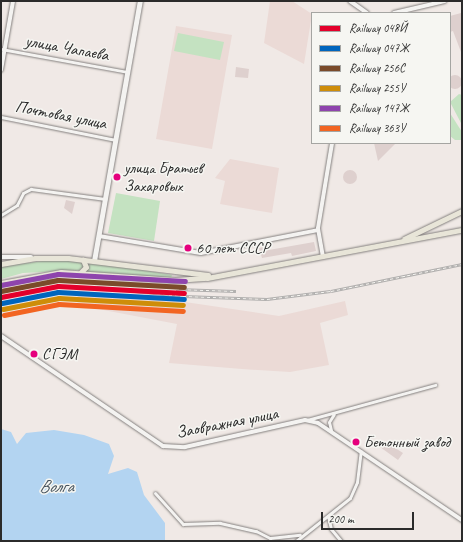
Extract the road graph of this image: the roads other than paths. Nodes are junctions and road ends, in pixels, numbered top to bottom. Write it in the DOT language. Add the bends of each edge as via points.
graph roads {
  1 [pos="13,1"];
  2 [pos="140,1"];
  3 [pos="350,1"];
  4 [pos="445,1"];
  5 [pos="360,11"];
  6 [pos="398,12"];
  7 [pos="3,49"];
  8 [pos="1,70"];
  9 [pos="127,72"];
  10 [pos="1,117"];
  11 [pos="116,140"];
  12 [pos="332,144"];
  13 [pos="105,199"];
  14 [pos="462,211"];
  15 [pos="1,215"];
  16 [pos="318,230"];
  17 [pos="462,230"];
  18 [pos="99,236"];
  19 [pos="392,243"];
  20 [pos="1,257"];
  21 [pos="323,257"];
  22 [pos="35,258"];
  23 [pos="83,260"];
  24 [pos="94,261"];
  25 [pos="1,264"];
  26 [pos="80,273"];
  27 [pos="221,276"];
  28 [pos="1,283"];
  29 [pos="1,336"];
  30 [pos="435,385"];
  31 [pos="335,413"];
  32 [pos="305,420"];
  33 [pos="331,430"];
  34 [pos="361,451"];
  35 [pos="155,493"];
  36 [pos="328,516"];
  37 [pos="462,520"];
  38 [pos="300,535"];
  39 [pos="296,541"];
  40 [pos="341,541"];
  1 -- 7 [label="street"];
  2 -- 9 [label="main road"];
  3 -- 5 [label="street"];
  4 -- 6 [label="street"];
  7 -- 8 [label="street"];
  7 -- 9 [label="street, улица Чапаева"];
  9 -- 11 [label="main road"];
  10 -- 11 [label="street, Почтовая улица"];
  11 -- 13 [label="main road"];
  12 -- 16 [label="street"];
  13 -- 15 [label="street" via="31,189 23,193 18,204"];
  13 -- 18 [label="main road"];
  14 -- 19 [label="highway"];
  16 -- 18 [label="street" via="201,253"];
  16 -- 21 [label="street"];
  17 -- 19 [label="highway"];
  18 -- 24 [label="main road"];
  19 -- 21 [label="highway"];
  20 -- 22 [label="main road"];
  21 -- 27 [label="highway"];
  22 -- 23 [label="highway"];
  22 -- 25 [label="highway"];
  23 -- 24 [label="highway"];
  23 -- 26 [label="highway" via="86,267"];
  24 -- 27 [label="highway" via="176,273"];
  26 -- 27 [label="highway" via="175,280"];
  26 -- 28 [label="highway" via="48,273"];
  29 -- 32 [label="street, Заовражная улица" via="153,441 170,448 186,447"];
  30 -- 31 [label="street"];
  31 -- 32 [label="street"];
  31 -- 33 [label="street" via="329,422"];
  32 -- 33 [label="street, Заовражная улица"];
  33 -- 34 [label="street, Заовражная улица"];
  34 -- 36 [label="street" via="357,482 350,498"];
  34 -- 37 [label="street, Заовражная улица"];
  35 -- 38 [label="street" via="183,524 220,523 256,531 270,538"];
  36 -- 38 [label="street"];
  36 -- 40 [label="street" via="331,529"];
  38 -- 39 [label="street"];
}
